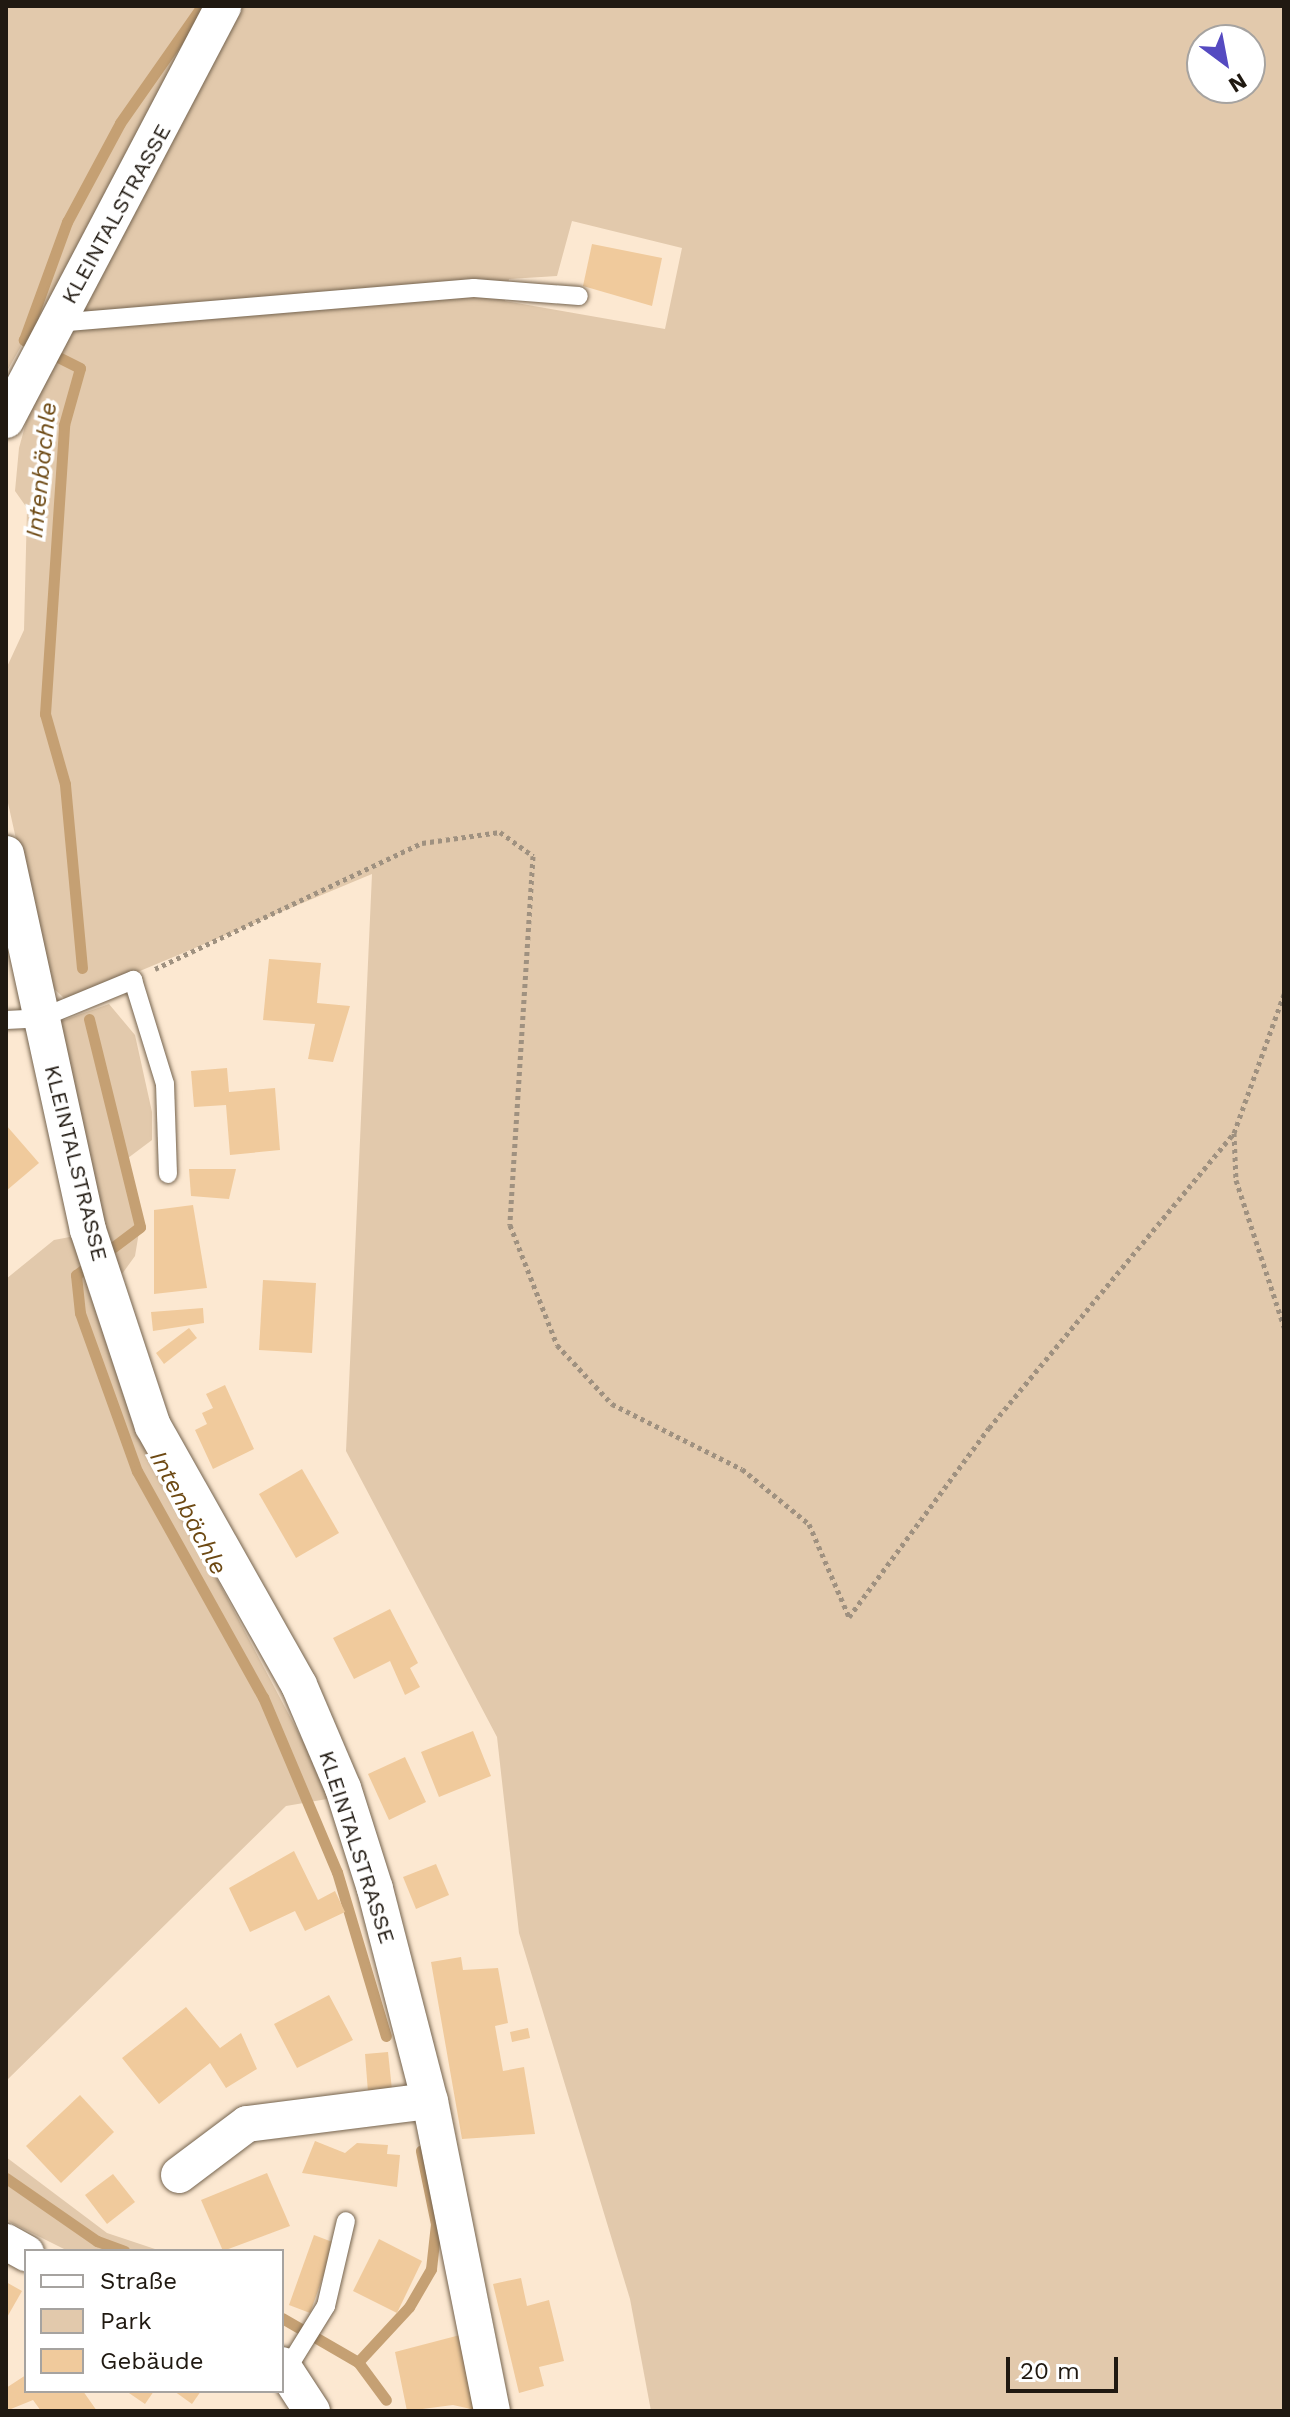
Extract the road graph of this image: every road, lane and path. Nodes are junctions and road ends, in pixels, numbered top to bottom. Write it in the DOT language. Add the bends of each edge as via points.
graph roads {
  1 [pos="223,6"];
  2 [pos="579,296"];
  3 [pos="51,332"];
  4 [pos="10,409"];
  5 [pos="6,854"];
  6 [pos="133,980"];
  7 [pos="1284,994"];
  8 [pos="24,1019"];
  9 [pos="1234,1133"];
  10 [pos="168,1174"];
  11 [pos="1284,1327"];
  12 [pos="430,2101"];
  13 [pos="179,2175"];
  14 [pos="346,2221"];
  15 [pos="6,2242"];
  16 [pos="24,2252"];
  17 [pos="291,2358"];
  18 [pos="312,2411"];
  19 [pos="492,2411"];
  1 -- 3 [label="street, KLEINTALSTRASSE" via="190,82"];
  2 -- 3 [label="lane" via="474,288"];
  3 -- 4 [label="street, KLEINTALSTRASSE"];
  5 -- 8 [label="street, KLEINTALSTRASSE"];
  6 -- 8 [label="lane"];
  6 -- 9 [label="path" via="422,843 500,832 533,856 510,1225 557,1345 612,1404 742,1469 809,1524 849,1617 989,1428"];
  6 -- 10 [label="lane" via="165,1084"];
  7 -- 9 [label="path"];
  8 -- 12 [label="street, KLEINTALSTRASSE" via="153,1426 299,1685 343,1788"];
  9 -- 11 [label="path" via="1236,1180"];
  12 -- 13 [label="street" via="247,2124"];
  12 -- 19 [label="street, KLEINTALSTRASSE"];
  14 -- 17 [label="lane" via="324,2311"];
  15 -- 16 [label="street"];
  17 -- 18 [label="street"];
}
